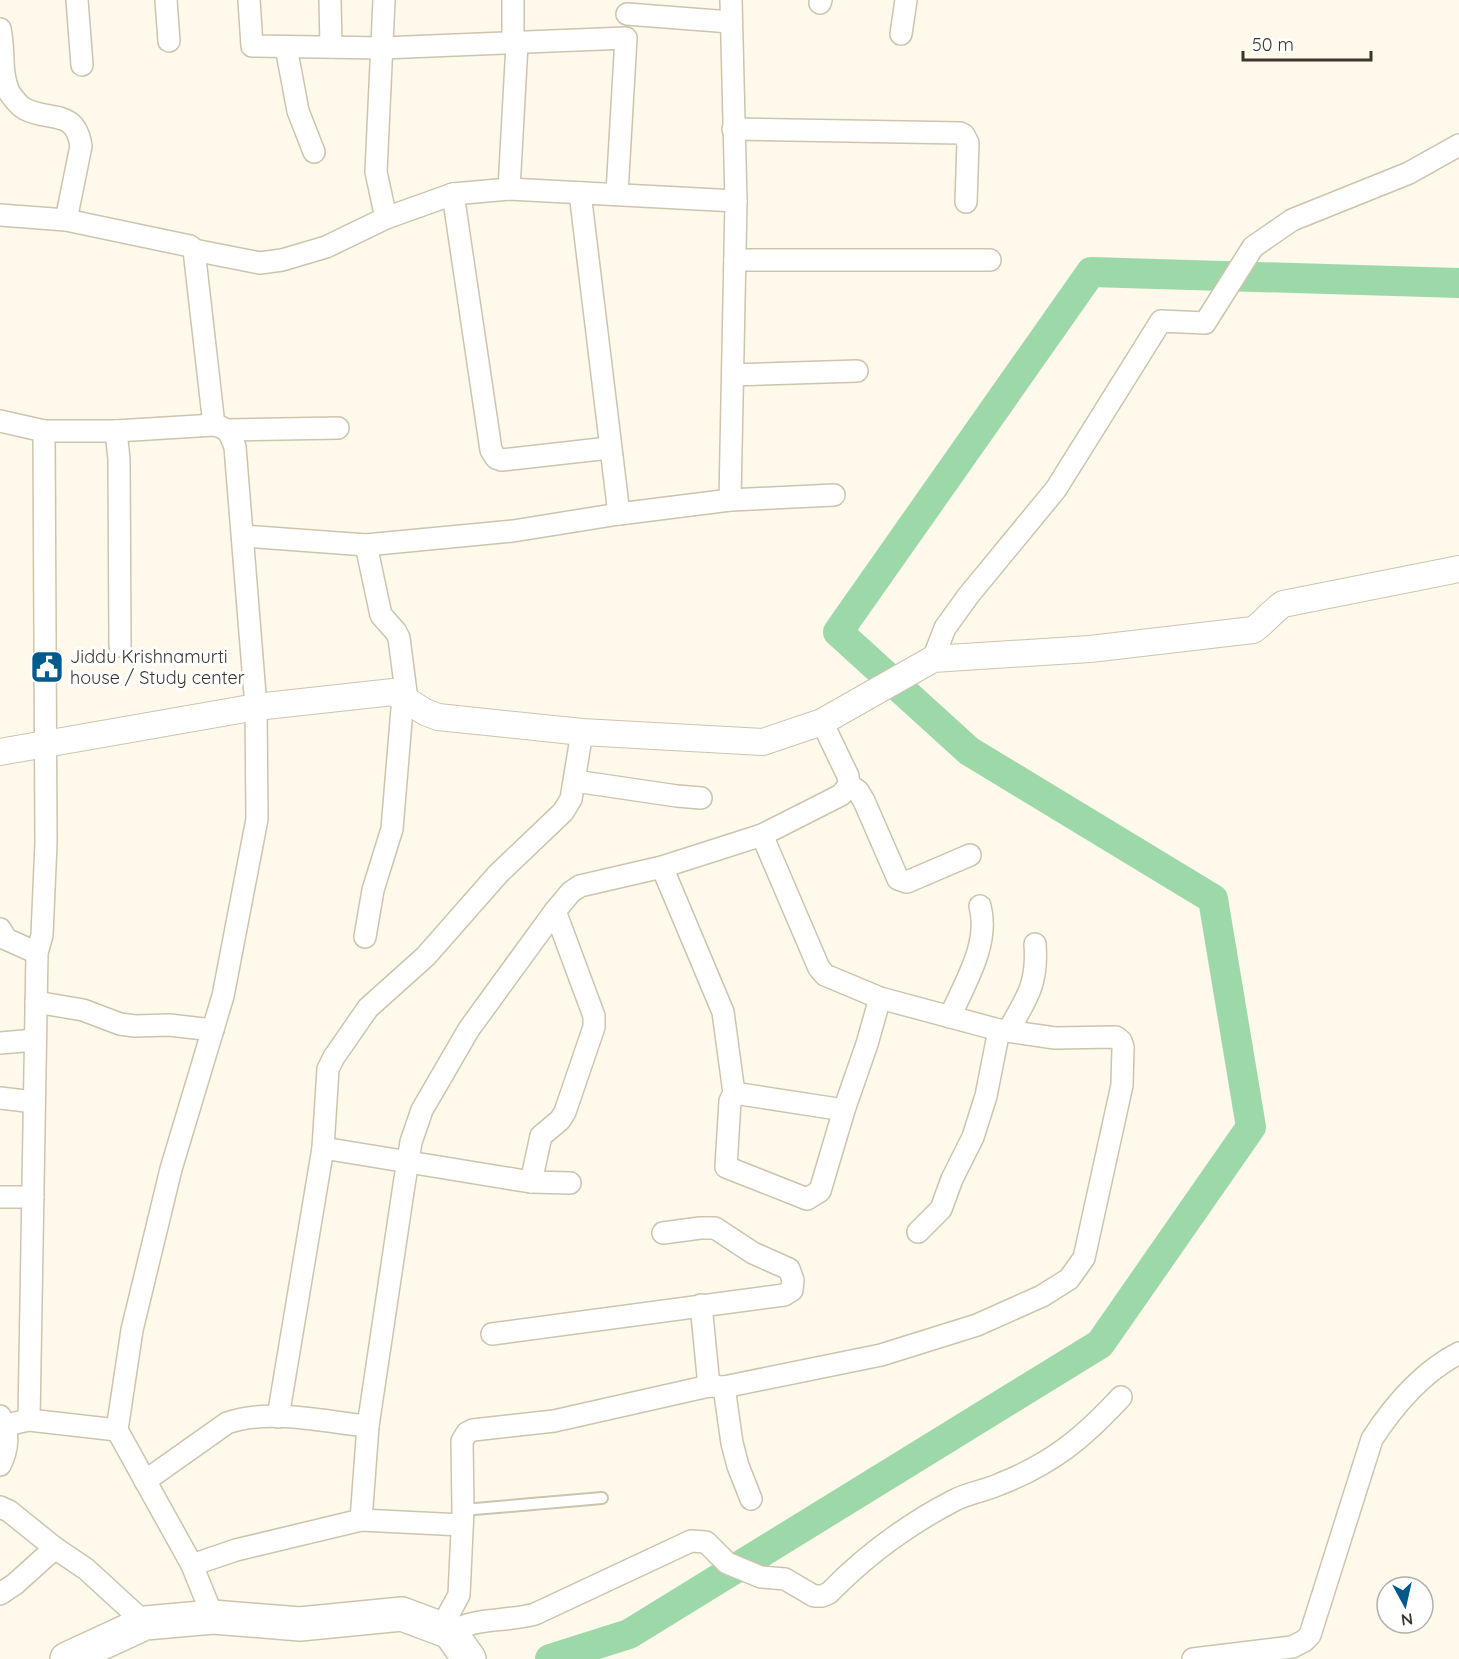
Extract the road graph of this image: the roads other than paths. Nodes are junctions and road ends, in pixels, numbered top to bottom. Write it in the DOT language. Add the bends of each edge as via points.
graph roads {
  1 [pos="77,0"];
  2 [pos="166,0"];
  3 [pos="249,0"];
  4 [pos="330,0"];
  5 [pos="384,0"];
  6 [pos="513,0"];
  7 [pos="731,0"];
  8 [pos="906,0"];
  9 [pos="627,7"];
  10 [pos="730,21"];
  11 [pos="0,29"];
  12 [pos="901,34"];
  13 [pos="626,38"];
  14 [pos="169,41"];
  15 [pos="515,44"];
  16 [pos="286,47"];
  17 [pos="331,47"];
  18 [pos="383,48"];
  19 [pos="82,65"];
  20 [pos="733,129"];
  21 [pos="1459,145"];
  22 [pos="314,152"];
  23 [pos="509,189"];
  24 [pos="580,193"];
  25 [pos="617,193"];
  26 [pos="453,194"];
  27 [pos="736,201"];
  28 [pos="966,202"];
  29 [pos="0,215"];
  30 [pos="386,218"];
  31 [pos="66,220"];
  32 [pos="194,250"];
  33 [pos="735,260"];
  34 [pos="990,260"];
  35 [pos="857,371"];
  36 [pos="733,375"];
  37 [pos="0,421"];
  38 [pos="220,427"];
  39 [pos="338,428"];
  40 [pos="44,431"];
  41 [pos="116,431"];
  42 [pos="609,448"];
  43 [pos="834,495"];
  44 [pos="730,500"];
  45 [pos="619,514"];
  46 [pos="243,536"];
  47 [pos="366,545"];
  48 [pos="1459,569"];
  49 [pos="120,645"];
  50 [pos="932,659"];
  51 [pos="405,698"];
  52 [pos="256,706"];
  53 [pos="830,717"];
  54 [pos="582,732"];
  55 [pos="44,742"];
  56 [pos="0,752"];
  57 [pos="575,781"];
  58 [pos="849,785"];
  59 [pos="701,798"];
  60 [pos="762,836"];
  61 [pos="970,855"];
  62 [pos="662,867"];
  63 [pos="980,906"];
  64 [pos="555,911"];
  65 [pos="0,929"];
  66 [pos="365,937"];
  67 [pos="1035,944"];
  68 [pos="37,953"];
  69 [pos="880,998"];
  70 [pos="36,1002"];
  71 [pos="950,1017"];
  72 [pos="213,1030"];
  73 [pos="1004,1031"];
  74 [pos="35,1040"];
  75 [pos="0,1043"];
  76 [pos="734,1093"];
  77 [pos="0,1098"];
  78 [pos="34,1102"];
  79 [pos="844,1110"];
  80 [pos="323,1148"];
  81 [pos="408,1163"];
  82 [pos="531,1182"];
  83 [pos="570,1183"];
  84 [pos="0,1197"];
  85 [pos="33,1197"];
  86 [pos="918,1232"];
  87 [pos="663,1233"];
  88 [pos="701,1305"];
  89 [pos="492,1334"];
  90 [pos="1459,1353"];
  91 [pos="716,1387"];
  92 [pos="1121,1397"];
  93 [pos="278,1417"];
  94 [pos="3,1420"];
  95 [pos="29,1420"];
  96 [pos="368,1426"];
  97 [pos="117,1430"];
  98 [pos="0,1465"];
  99 [pos="145,1481"];
  100 [pos="602,1498"];
  101 [pos="751,1499"];
  102 [pos="0,1507"];
  103 [pos="463,1517"];
  104 [pos="361,1520"];
  105 [pos="55,1548"];
  106 [pos="192,1565"];
  107 [pos="0,1594"];
  108 [pos="213,1617"];
  109 [pos="145,1623"];
  110 [pos="453,1638"];
  111 [pos="67,1659"];
  112 [pos="1193,1659"];
  1 -- 19 [label="street"];
  2 -- 14 [label="street"];
  3 -- 16 [label="street" via="252,46"];
  4 -- 17 [label="street"];
  5 -- 18 [label="street"];
  6 -- 15 [label="street"];
  7 -- 10 [label="street"];
  8 -- 12 [label="street"];
  9 -- 10 [label="street"];
  9 -- 13 [label="street"];
  10 -- 20 [label="street"];
  11 -- 31 [label="street" via="3,80 14,99 24,109 63,118 79,135 81,146"];
  13 -- 15 [label="street"];
  13 -- 25 [label="street"];
  15 -- 18 [label="street"];
  15 -- 23 [label="street"];
  16 -- 17 [label="street"];
  16 -- 22 [label="street" via="298,111"];
  17 -- 18 [label="street"];
  18 -- 30 [label="street" via="376,172"];
  20 -- 27 [label="street"];
  20 -- 28 [label="street" via="960,133 968,143"];
  21 -- 50 [label="street" via="1409,173 1293,220 1253,247 1205,323 1161,321 1056,489 968,596 945,628"];
  23 -- 24 [label="street"];
  23 -- 26 [label="street"];
  24 -- 25 [label="street"];
  24 -- 42 [label="street"];
  25 -- 27 [label="street"];
  26 -- 30 [label="street"];
  26 -- 42 [label="street" via="491,450 502,460"];
  27 -- 33 [label="street"];
  29 -- 31 [label="street"];
  30 -- 32 [label="street" via="326,247 282,260 260,263"];
  31 -- 32 [label="street"];
  32 -- 38 [label="street"];
  33 -- 34 [label="street"];
  33 -- 36 [label="street"];
  35 -- 36 [label="street"];
  36 -- 44 [label="street"];
  37 -- 40 [label="street"];
  38 -- 39 [label="street"];
  38 -- 41 [label="street"];
  38 -- 46 [label="street" via="230,434 234,447"];
  40 -- 41 [label="street"];
  40 -- 55 [label="street"];
  41 -- 49 [label="street"];
  42 -- 45 [label="street"];
  43 -- 44 [label="street"];
  44 -- 45 [label="street"];
  45 -- 47 [label="street" via="513,531"];
  46 -- 47 [label="street"];
  46 -- 52 [label="street"];
  47 -- 51 [label="street" via="381,615 399,638"];
  48 -- 50 [label="street" via="1283,604 1252,630 1090,650"];
  50 -- 53 [label="street"];
  51 -- 52 [label="street" via="393,692"];
  51 -- 54 [label="street" via="438,717"];
  51 -- 66 [label="street" via="392,829 373,890"];
  52 -- 55 [label="street"];
  52 -- 72 [label="street" via="257,819"];
  53 -- 54 [label="street" via="763,742"];
  53 -- 58 [label="street"];
  54 -- 57 [label="street"];
  55 -- 56 [label="street"];
  55 -- 68 [label="street" via="46,843 42,935"];
  57 -- 59 [label="street"];
  57 -- 80 [label="street" via="563,812 498,874 426,956 368,1008 334,1057 328,1069"];
  58 -- 60 [label="street" via="841,795"];
  58 -- 61 [label="street" via="864,801 898,879 907,882"];
  60 -- 62 [label="street"];
  60 -- 69 [label="street" via="819,968 830,978"];
  62 -- 64 [label="street" via="580,886"];
  62 -- 76 [label="street" via="723,1012"];
  63 -- 71 [label="street" via="982,941"];
  64 -- 81 [label="street" via="469,1029 427,1100 411,1142"];
  64 -- 82 [label="street" via="594,1016 594,1027 565,1112 541,1136"];
  65 -- 68 [label="street" via="6,939"];
  67 -- 73 [label="street" via="1030,994"];
  68 -- 70 [label="street"];
  69 -- 71 [label="street"];
  69 -- 79 [label="street"];
  70 -- 72 [label="street" via="83,1010 120,1024"];
  70 -- 74 [label="street"];
  71 -- 73 [label="street"];
  72 -- 97 [label="street" via="171,1169 132,1330"];
  73 -- 86 [label="street" via="973,1137 941,1209"];
  73 -- 91 [label="street" via="1055,1038 1116,1037 1123,1047 1122,1085 1099,1195 1084,1258 1069,1279 1042,1296 977,1325 881,1354"];
  74 -- 75 [label="street"];
  74 -- 78 [label="street"];
  76 -- 79 [label="street"];
  76 -- 79 [label="street" via="730,1101 726,1167 807,1199 820,1191"];
  77 -- 78 [label="street"];
  78 -- 85 [label="street"];
  80 -- 81 [label="street"];
  80 -- 93 [label="street"];
  81 -- 82 [label="street"];
  81 -- 96 [label="street"];
  82 -- 83 [label="street"];
  84 -- 85 [label="street"];
  85 -- 95 [label="street"];
  87 -- 88 [label="street" via="715,1228 792,1273 792,1290 784,1295"];
  88 -- 89 [label="street"];
  88 -- 91 [label="street"];
  90 -- 112 [label="street" via="1418,1382 1388,1414 1372,1439 1310,1635 1292,1647"];
  91 -- 101 [label="street"];
  91 -- 103 [label="street" via="554,1421 467,1433 462,1442"];
  92 -- 110 [label="street" via="1063,1452 1027,1473 960,1497 934,1511 868,1556 822,1596 814,1596 785,1580 761,1577 736,1567 706,1542 691,1541 535,1614 464,1624"];
  93 -- 96 [label="street"];
  93 -- 99 [label="street" via="227,1423"];
  94 -- 95 [label="street"];
  94 -- 98 [label="street" via="7,1440"];
  95 -- 97 [label="street"];
  96 -- 104 [label="street"];
  97 -- 99 [label="street"];
  99 -- 106 [label="street"];
  100 -- 103 [label="lane"];
  102 -- 105 [label="street"];
  103 -- 104 [label="street"];
  103 -- 110 [label="street"];
  104 -- 106 [label="street" via="236,1550"];
  105 -- 107 [label="street"];
  105 -- 109 [label="street" via="86,1569"];
  106 -- 108 [label="street"];
  108 -- 109 [label="main road"];
  108 -- 110 [label="main road" via="300,1623 402,1614"];
  109 -- 111 [label="main road"];
}
